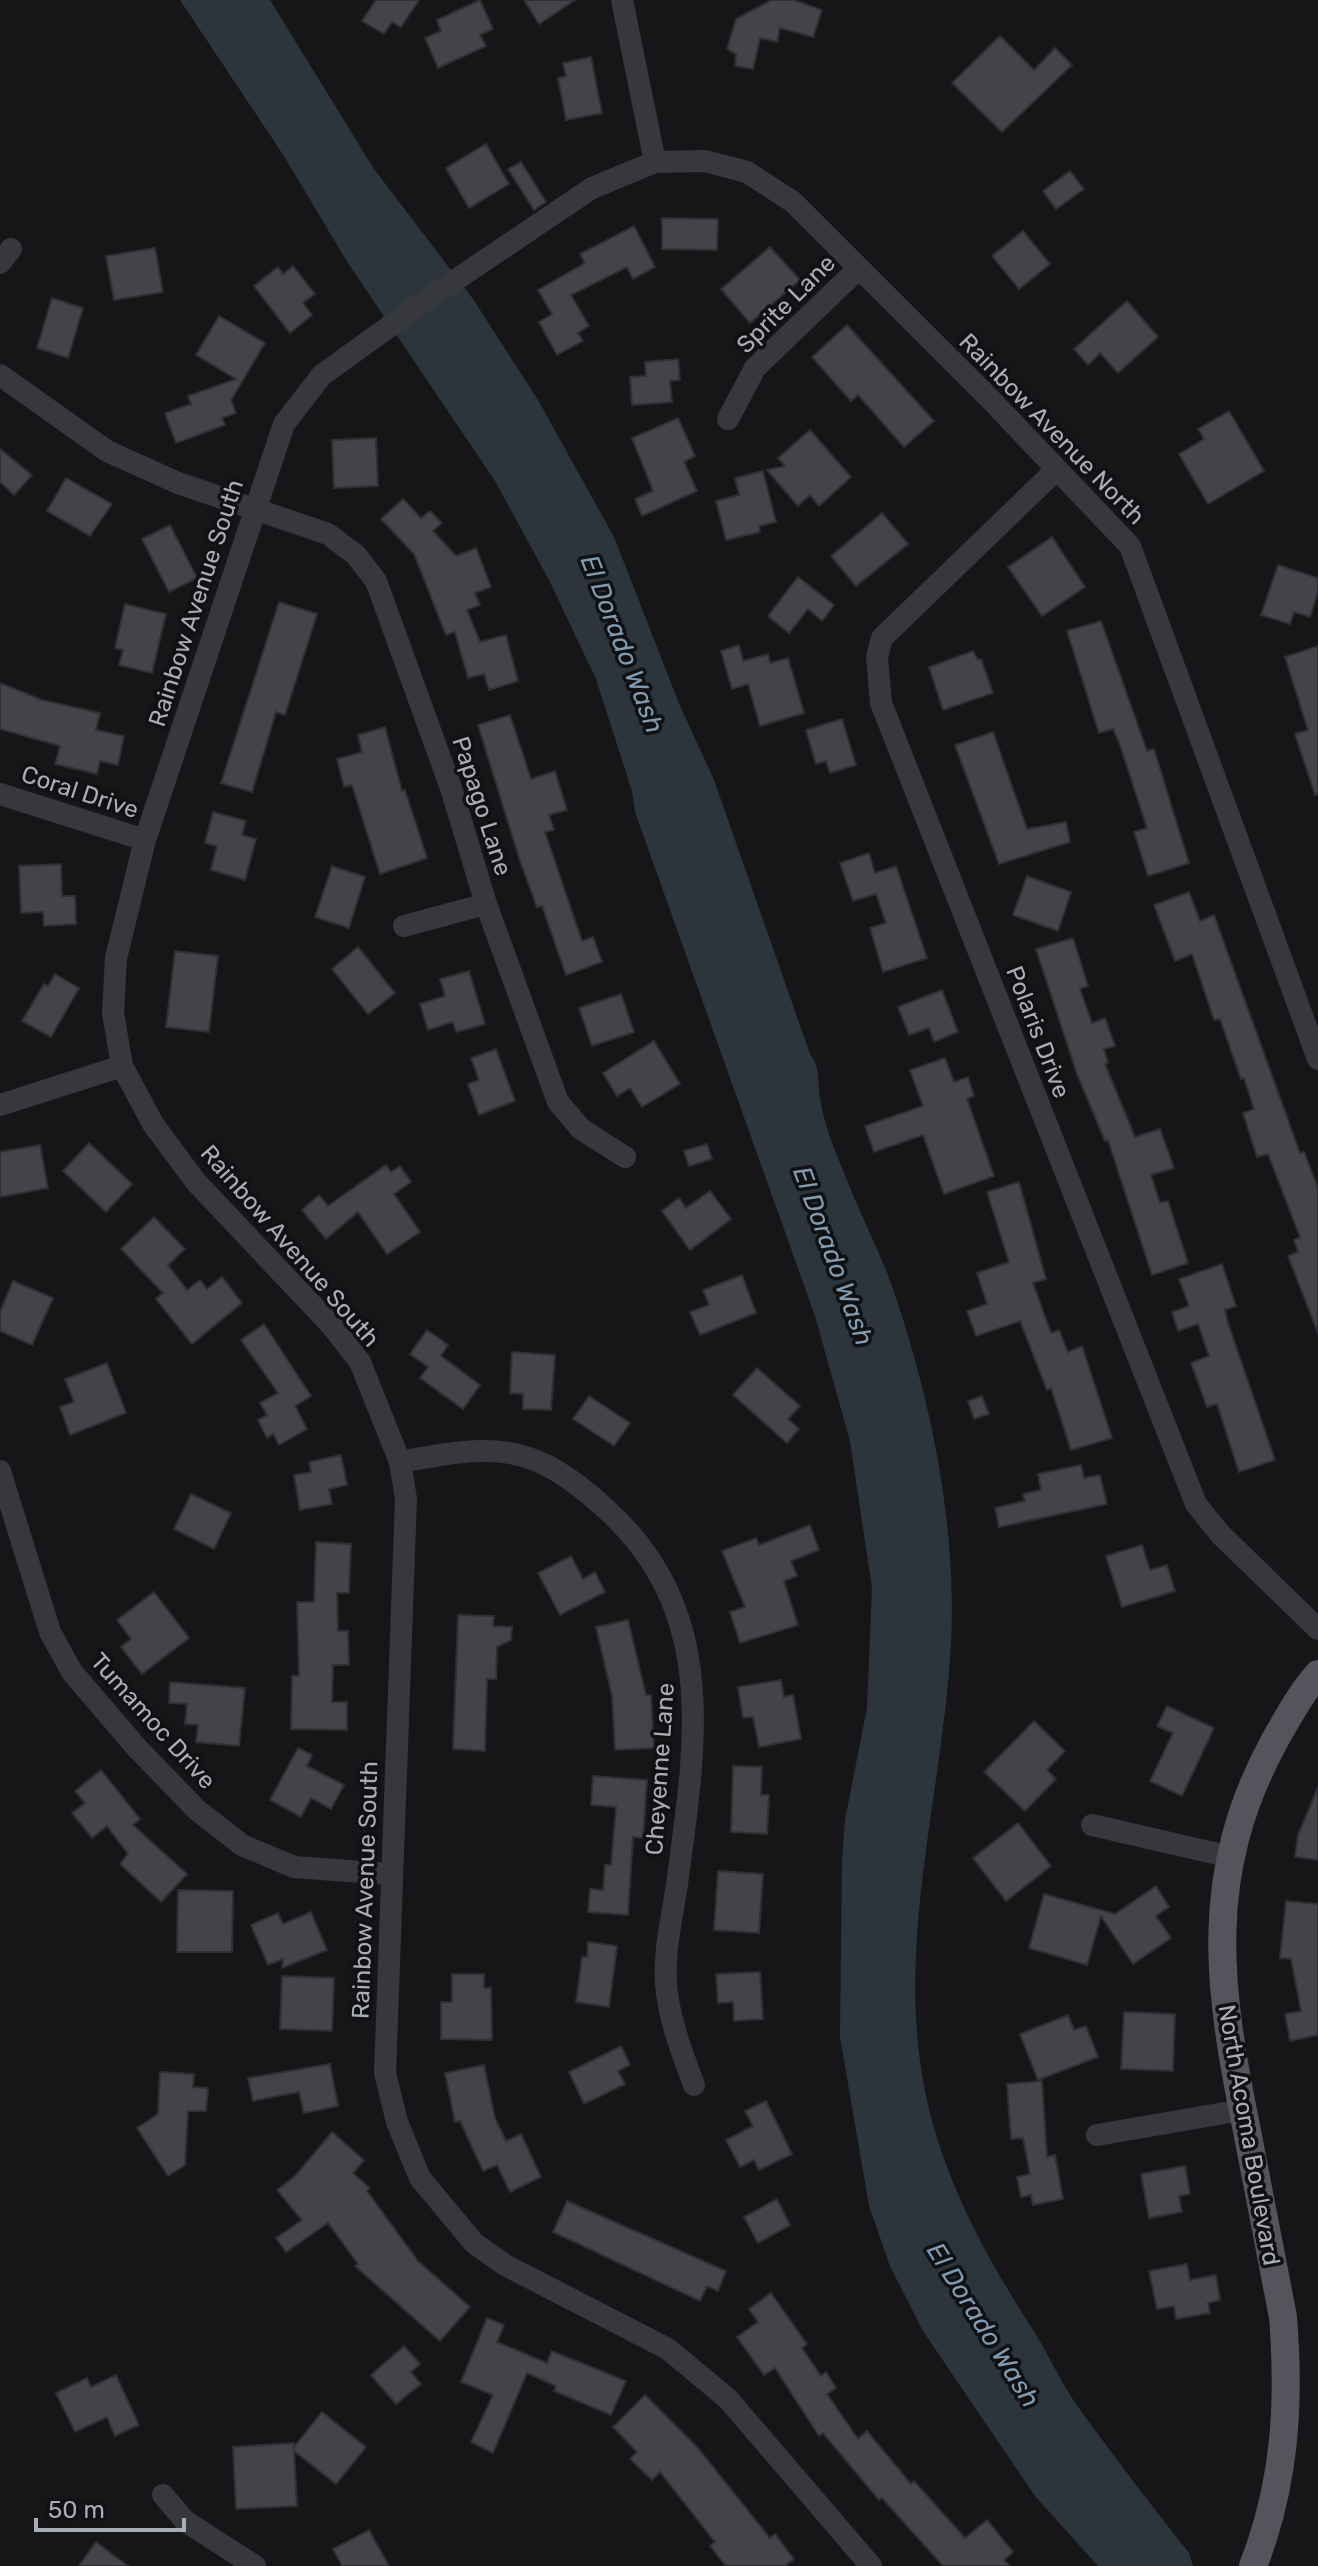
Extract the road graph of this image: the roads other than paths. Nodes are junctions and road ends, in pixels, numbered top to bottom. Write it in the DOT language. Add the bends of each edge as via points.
graph roads {
  1 [pos="622,0"];
  2 [pos="655,162"];
  3 [pos="859,268"];
  4 [pos="0,375"];
  5 [pos="728,419"];
  6 [pos="1056,470"];
  7 [pos="254,511"];
  8 [pos="0,794"];
  9 [pos="145,840"];
  10 [pos="486,904"];
  11 [pos="404,926"];
  12 [pos="1318,1059"];
  13 [pos="122,1066"];
  14 [pos="0,1105"];
  15 [pos="625,1157"];
  16 [pos="400,1462"];
  17 [pos="0,1471"];
  18 [pos="1318,1629"];
  19 [pos="1318,1674"];
  20 [pos="1092,1825"];
  21 [pos="1231,1857"];
  22 [pos="390,1874"];
  23 [pos="694,2085"];
  24 [pos="1242,2110"];
  25 [pos="1097,2135"];
  26 [pos="163,2495"];
  27 [pos="255,2566"];
  28 [pos="871,2566"];
  29 [pos="1253,2566"];
  1 -- 2 [label="street"];
  2 -- 3 [label="street, Rainbow Avenue North" via="705,161 747,172 793,202"];
  2 -- 7 [label="street, Rainbow Avenue South" via="592,188 322,375 284,424"];
  3 -- 5 [label="street, Sprite Lane" via="755,368"];
  3 -- 6 [label="street, Rainbow Avenue North"];
  4 -- 7 [label="street, Papago Lane" via="107,451"];
  6 -- 12 [label="street, Rainbow Avenue North" via="1130,546"];
  6 -- 18 [label="street, Polaris Drive" via="882,638 877,672 881,703 1196,1504"];
  7 -- 9 [label="street, Rainbow Avenue South"];
  7 -- 10 [label="street, Papago Lane" via="328,534 356,555 376,581 451,788"];
  8 -- 9 [label="street, Coral Drive"];
  9 -- 13 [label="street, Rainbow Avenue South" via="116,958 113,1013"];
  10 -- 11 [label="street"];
  10 -- 15 [label="street, Papago Lane" via="558,1102 581,1129"];
  13 -- 14 [label="street"];
  13 -- 16 [label="street, Rainbow Avenue South" via="153,1124 196,1182 360,1362"];
  16 -- 22 [label="street, Rainbow Avenue South" via="406,1499"];
  16 -- 23 [label="street, Cheyenne Lane" via="456,1451 519,1452 561,1472 592,1496 625,1526 656,1571 686,1637 694,1684 693,1741 666,1990"];
  17 -- 22 [label="street, Tumamoc Drive" via="50,1632 72,1672 137,1748 197,1810 242,1845 294,1867"];
  19 -- 21 [label="main road, North Acoma Boulevard" via="1264,1760 1244,1806"];
  20 -- 21 [label="street"];
  21 -- 24 [label="main road, North Acoma Boulevard" via="1221,1960 1226,2028"];
  22 -- 28 [label="street, Rainbow Avenue South" via="385,2073 397,2122 420,2178 474,2243 505,2265 668,2349 728,2399"];
  24 -- 25 [label="street"];
  24 -- 29 [label="main road, North Acoma Boulevard" via="1283,2317 1287,2363 1282,2462"];
  26 -- 27 [label="street" via="185,2521"];
}
